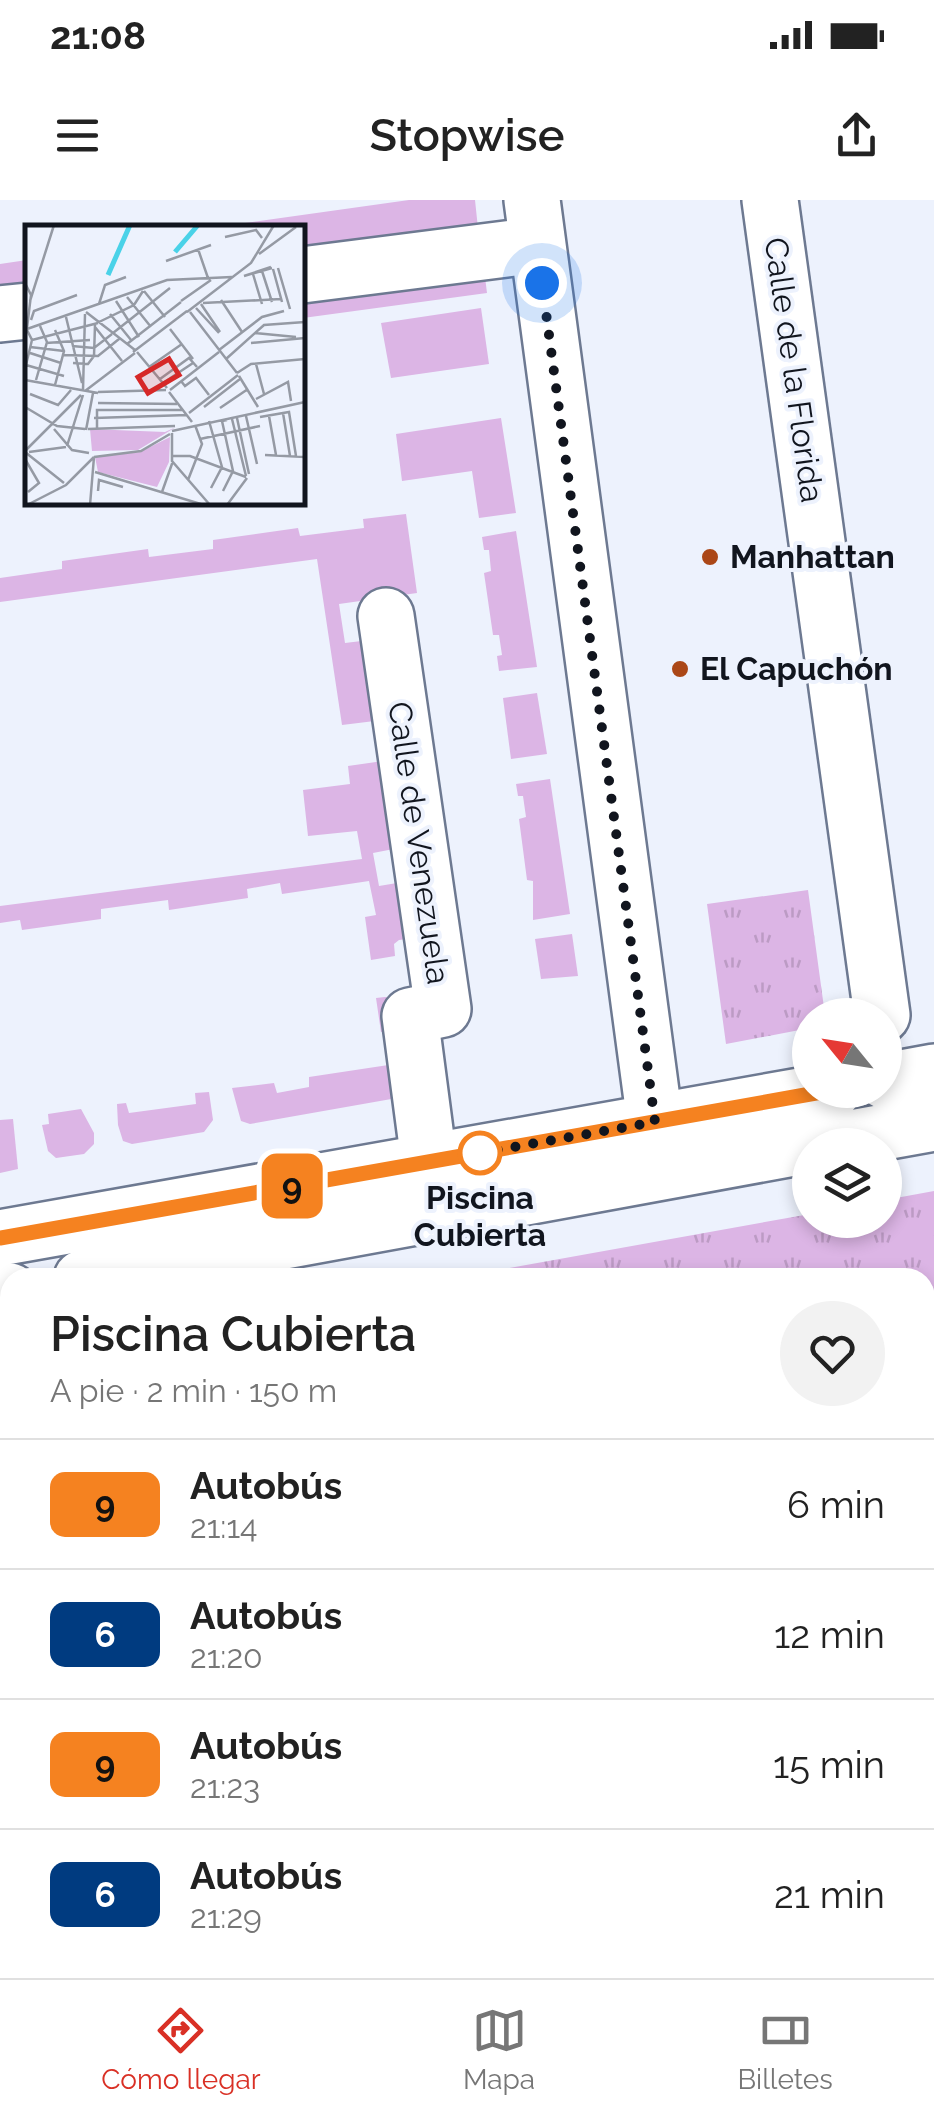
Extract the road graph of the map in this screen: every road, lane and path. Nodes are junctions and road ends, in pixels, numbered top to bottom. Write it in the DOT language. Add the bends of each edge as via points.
graph roads {
  1 [pos="770,200"];
  2 [pos="534,222"];
  3 [pos="305,274"];
  4 [pos="25,311"];
  5 [pos="0,314"];
  6 [pos="386,616"];
  7 [pos="880,998"];
  8 [pos="792,1098"];
  9 [pos="655,1122"];
  10 [pos="934,1123"];
  11 [pos="902,1129"];
  12 [pos="792,1148"];
  13 [pos="430,1162"];
  14 [pos="0,1238"];
  15 [pos="137,1268"];
  1 -- 7 [label="street, Calle de la Florida"];
  2 -- 3 [label="street"];
  2 -- 9 [label="street"];
  4 -- 5 [label="street"];
  6 -- 13 [label="street, Calle de Venezuela" via="443,1010 410,1016"];
  8 -- 9 [label="street"];
  9 -- 13 [label="street"];
  10 -- 11 [label="street"];
  12 -- 15 [label="street"];
  13 -- 14 [label="street"];
}
